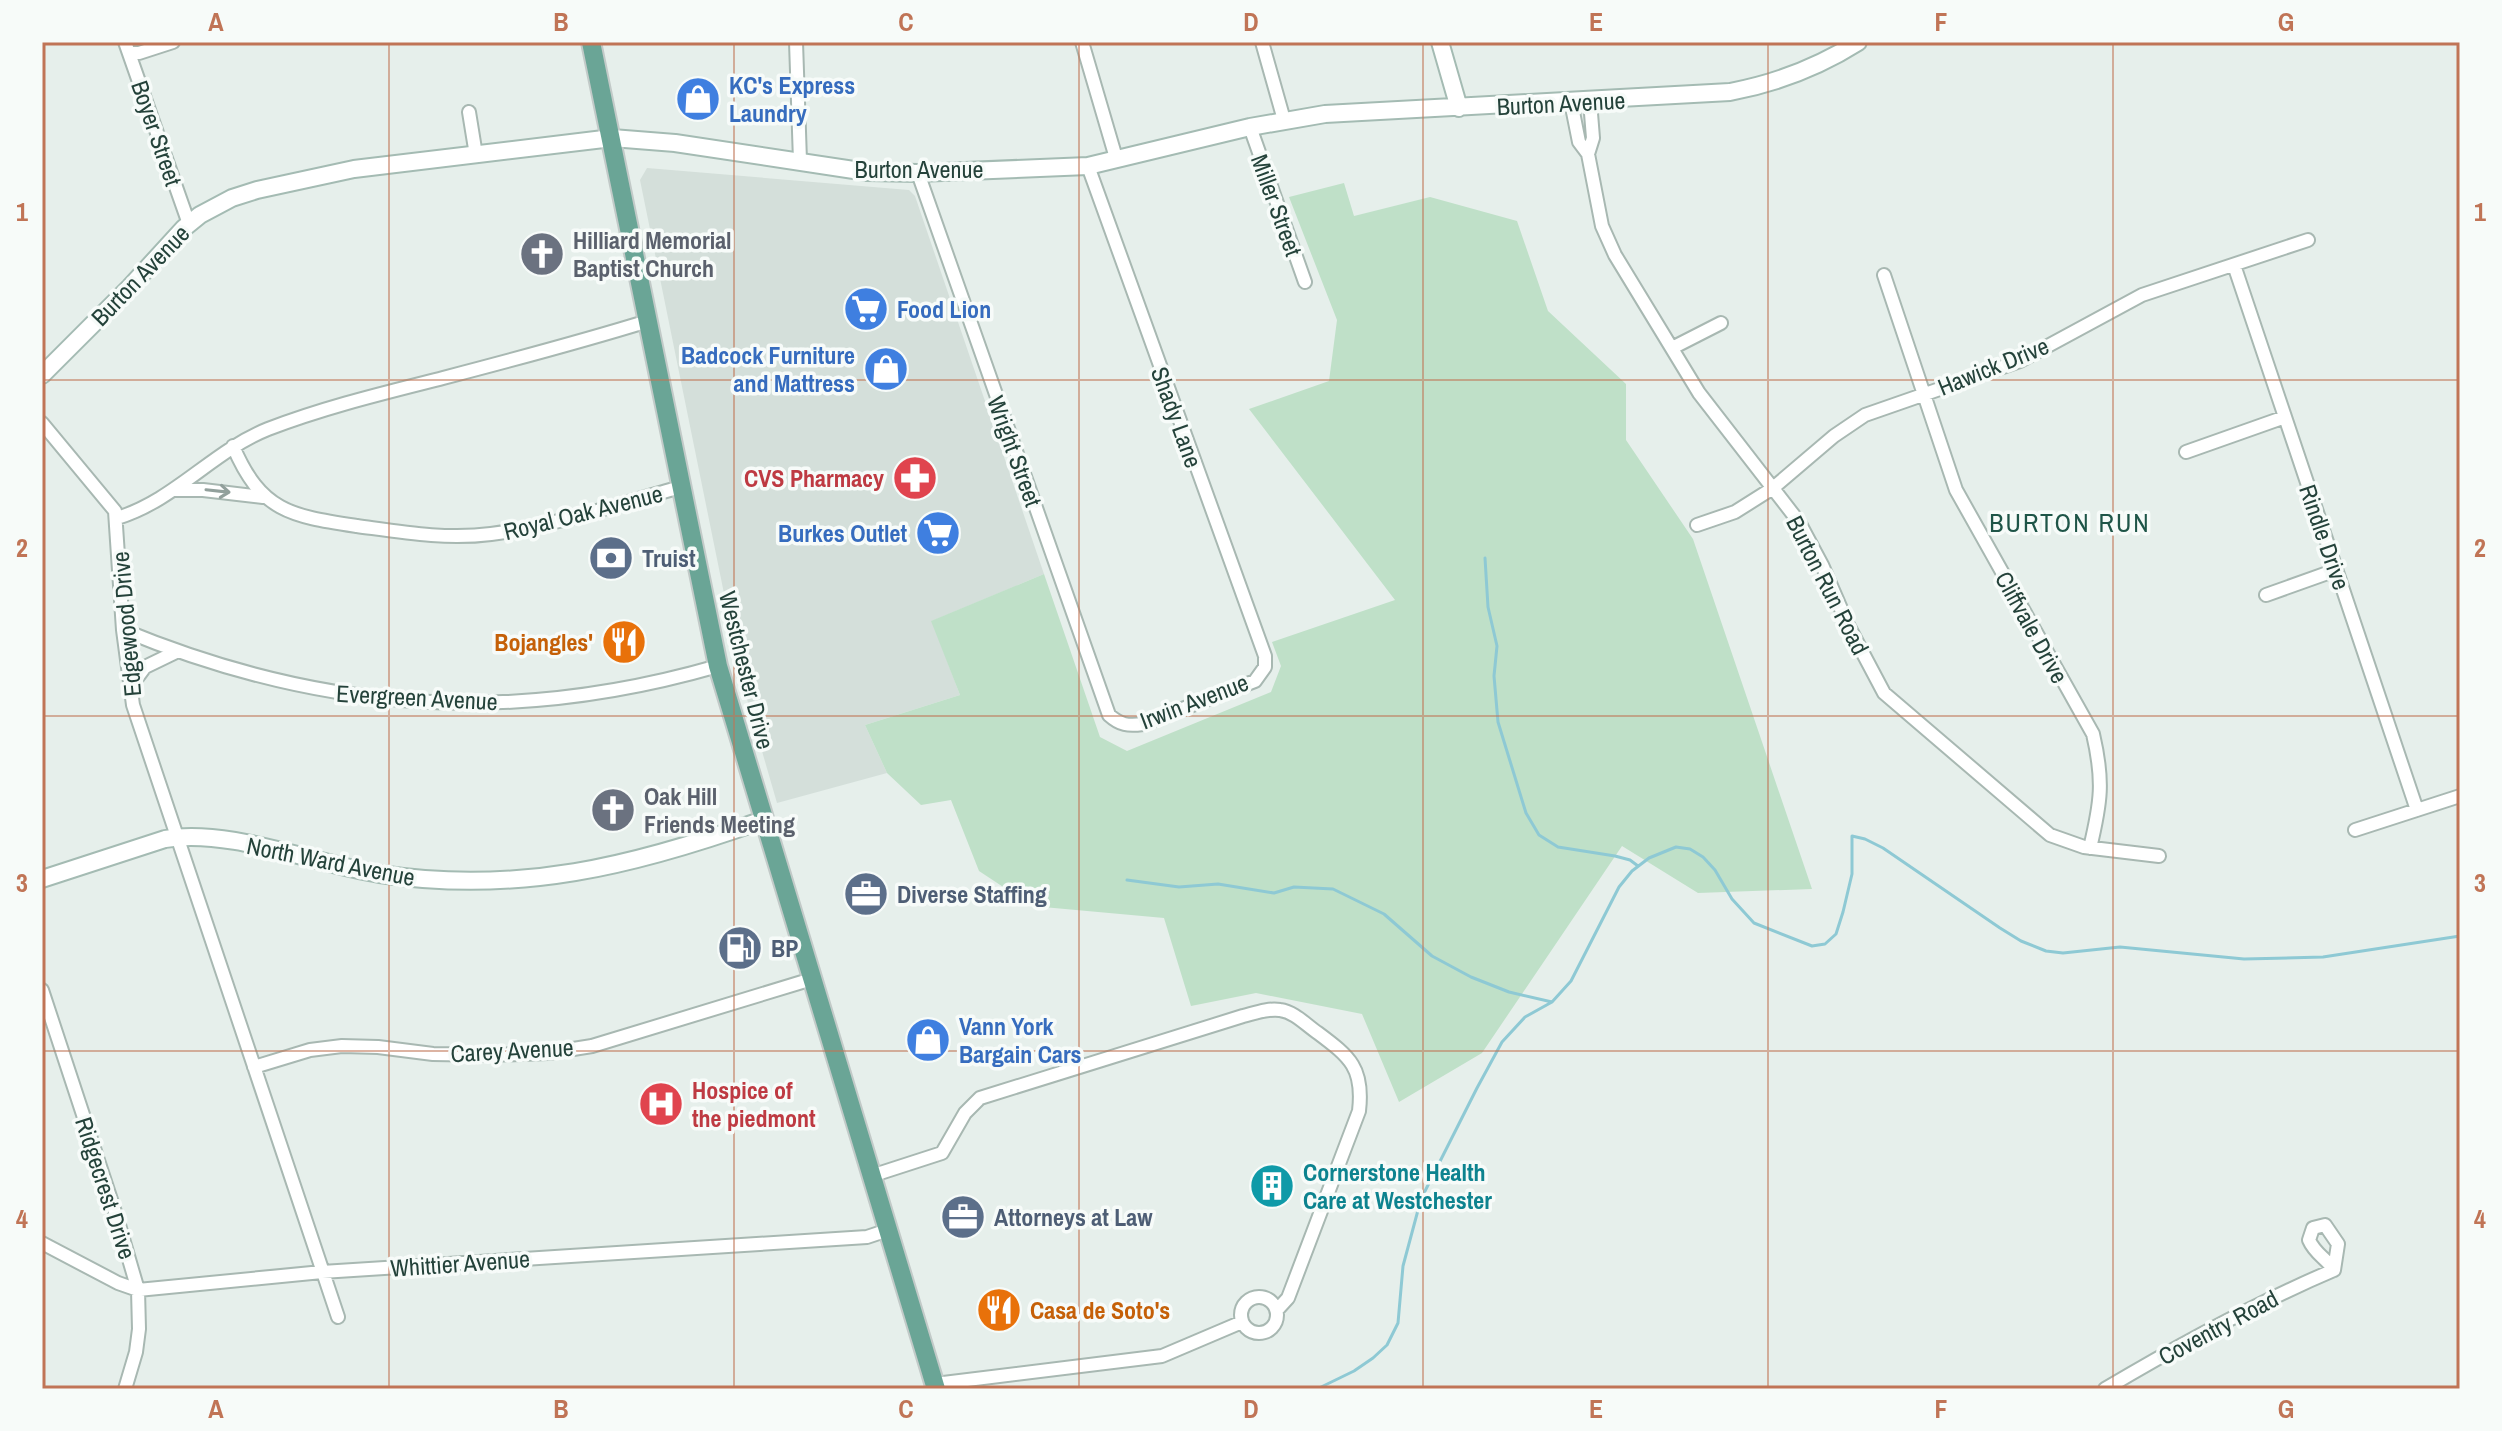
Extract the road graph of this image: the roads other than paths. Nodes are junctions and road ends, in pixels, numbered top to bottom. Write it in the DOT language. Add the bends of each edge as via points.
graph roads {
  1 [pos="173,42"];
  2 [pos="591,42"];
  3 [pos="796,42"];
  4 [pos="1082,42"];
  5 [pos="1262,42"];
  6 [pos="1440,42"];
  7 [pos="1858,42"];
  8 [pos="127,47"];
  9 [pos="1590,101"];
  10 [pos="1571,102"];
  11 [pos="1459,108"];
  12 [pos="469,112"];
  13 [pos="1284,120"];
  14 [pos="1250,127"];
  15 [pos="612,138"];
  16 [pos="1588,154"];
  17 [pos="476,155"];
  18 [pos="1116,158"];
  19 [pos="800,161"];
  20 [pos="1088,166"];
  21 [pos="918,173"];
  22 [pos="189,224"];
  23 [pos="2308,240"];
  24 [pos="2234,265"];
  25 [pos="1884,275"];
  26 [pos="1305,282"];
  27 [pos="648,321"];
  28 [pos="1721,323"];
  29 [pos="1672,348"];
  30 [pos="42,375"];
  31 [pos="1923,393"];
  32 [pos="2285,417"];
  33 [pos="42,423"];
  34 [pos="233,446"];
  35 [pos="2186,452"];
  36 [pos="681,487"];
  37 [pos="1773,488"];
  38 [pos="173,490"];
  39 [pos="263,497"];
  40 [pos="117,518"];
  41 [pos="1697,525"];
  42 [pos="2336,570"];
  43 [pos="2266,595"];
  44 [pos="123,630"];
  45 [pos="178,651"];
  46 [pos="718,666"];
  47 [pos="1265,667"];
  48 [pos="131,686"];
  49 [pos="1119,724"];
  50 [pos="2460,796"];
  51 [pos="2417,810"];
  52 [pos="763,820"];
  53 [pos="2355,830"];
  54 [pos="178,837"];
  55 [pos="2090,848"];
  56 [pos="2159,856"];
  57 [pos="42,879"];
  58 [pos="812,979"];
  59 [pos="42,990"];
  60 [pos="254,1067"];
  61 [pos="871,1176"];
  62 [pos="888,1230"];
  63 [pos="42,1243"];
  64 [pos="2334,1270"];
  65 [pos="322,1272"];
  66 [pos="138,1290"];
  67 [pos="1277,1310"];
  68 [pos="338,1317"];
  69 [pos="1242,1322"];
  70 [pos="935,1387"];
  71 [pos="125,1389"];
  72 [pos="2105,1389"];
  1 -- 8 [label="street" via="139,53"];
  2 -- 15 [label="main road, Westchester Drive"];
  3 -- 19 [label="street"];
  4 -- 18 [label="street"];
  5 -- 13 [label="street"];
  6 -- 11 [label="street"];
  7 -- 9 [label="street, Burton Avenue" via="1810,70 1759,87"];
  8 -- 22 [label="street, Boyer Street"];
  9 -- 10 [label="street, Burton Avenue"];
  9 -- 16 [label="street, Burton Run Road" via="1593,138"];
  10 -- 11 [label="street, Burton Avenue"];
  10 -- 16 [label="street, Burton Run Road" via="1579,142"];
  11 -- 13 [label="street, Burton Avenue"];
  12 -- 17 [label="street"];
  13 -- 14 [label="street, Burton Avenue"];
  14 -- 18 [label="street, Burton Avenue"];
  14 -- 26 [label="street, Miller Street"];
  15 -- 17 [label="street, Burton Avenue"];
  15 -- 19 [label="street, Burton Avenue"];
  15 -- 27 [label="main road, Westchester Drive"];
  16 -- 29 [label="street, Burton Run Road" via="1602,226"];
  17 -- 22 [label="street, Burton Avenue" via="354,169 257,190 232,198"];
  18 -- 20 [label="street, Burton Avenue"];
  19 -- 21 [label="street, Burton Avenue" via="867,172"];
  20 -- 21 [label="street, Burton Avenue"];
  20 -- 47 [label="street, Shady Lane"];
  21 -- 49 [label="street, Wright Street" via="1103,699"];
  22 -- 30 [label="street, Burton Avenue"];
  23 -- 24 [label="street, Hawick Drive"];
  24 -- 31 [label="street, Hawick Drive" via="2142,295 2020,361"];
  24 -- 32 [label="street, Rindle Drive"];
  25 -- 31 [label="street, Cliffvale Drive"];
  27 -- 34 [label="street, Edgewood Drive" via="347,402"];
  27 -- 36 [label="main road, Westchester Drive"];
  28 -- 29 [label="street"];
  29 -- 37 [label="street, Burton Run Road" via="1699,393"];
  31 -- 37 [label="street, Hawick Drive" via="1865,415"];
  31 -- 55 [label="street, Cliffvale Drive" via="1956,490 2093,734 2101,803"];
  32 -- 35 [label="street"];
  32 -- 42 [label="street, Rindle Drive"];
  33 -- 40 [label="street"];
  34 -- 38 [label="street, Edgewood Drive"];
  34 -- 39 [label="street" via="243,471"];
  36 -- 39 [label="street, Royal Oak Avenue" via="543,525 452,536 308,517"];
  36 -- 46 [label="main road, Westchester Drive"];
  37 -- 41 [label="street, Hawick Drive" via="1735,512"];
  37 -- 55 [label="street, Burton Run Road" via="1799,522 1884,693 2050,835"];
  38 -- 39 [label="street, one-way"];
  38 -- 40 [label="street, Edgewood Drive"];
  40 -- 44 [label="street, Edgewood Drive"];
  42 -- 43 [label="street"];
  42 -- 51 [label="street, Rindle Drive"];
  44 -- 45 [label="street, Evergreen Avenue"];
  44 -- 48 [label="street, Edgewood Drive"];
  45 -- 46 [label="street, Evergreen Avenue" via="298,686 439,703 505,703 587,694"];
  45 -- 48 [label="street" via="145,667"];
  46 -- 52 [label="main road, Westchester Drive"];
  47 -- 49 [label="street, Irwin Avenue" via="1255,681 1203,702 1143,724"];
  48 -- 54 [label="street, Edgewood Drive"];
  50 -- 51 [label="street"];
  51 -- 53 [label="street"];
  52 -- 54 [label="street, North Ward Avenue" via="680,849 586,871 458,881 382,874 237,843"];
  52 -- 58 [label="main road, Westchester Drive"];
  54 -- 57 [label="street, North Ward Avenue"];
  54 -- 60 [label="street, Edgewood Drive"];
  55 -- 56 [label="street, Burton Run Road"];
  58 -- 60 [label="street, Carey Avenue" via="592,1046 548,1053 433,1054 342,1046"];
  58 -- 61 [label="main road, Westchester Drive"];
  59 -- 66 [label="street, Ridgecrest Drive"];
  60 -- 65 [label="street, Edgewood Drive"];
  61 -- 62 [label="main road, Westchester Drive"];
  61 -- 67 [label="street" via="942,1153 980,1098 1243,1016 1283,1010 1348,1056 1361,1091 1359,1111 1299,1270"];
  62 -- 65 [label="street, Whittier Avenue" via="867,1237"];
  62 -- 70 [label="main road, Westchester Drive"];
  63 -- 66 [label="street, Whittier Avenue"];
  64 -- 72 [label="street, Coventry Road" via="2190,1339"];
  65 -- 66 [label="street, Whittier Avenue"];
  65 -- 68 [label="street, Edgewood Drive"];
  66 -- 71 [label="street, Ridgecrest Drive" via="137,1340"];
  67 -- 69 [label="street" via="1268,1331 1256,1333"];
  67 -- 69 [label="street" via="1265,1297 1254,1297 1244,1304"];
  69 -- 70 [label="street" via="1162,1356"];
}
